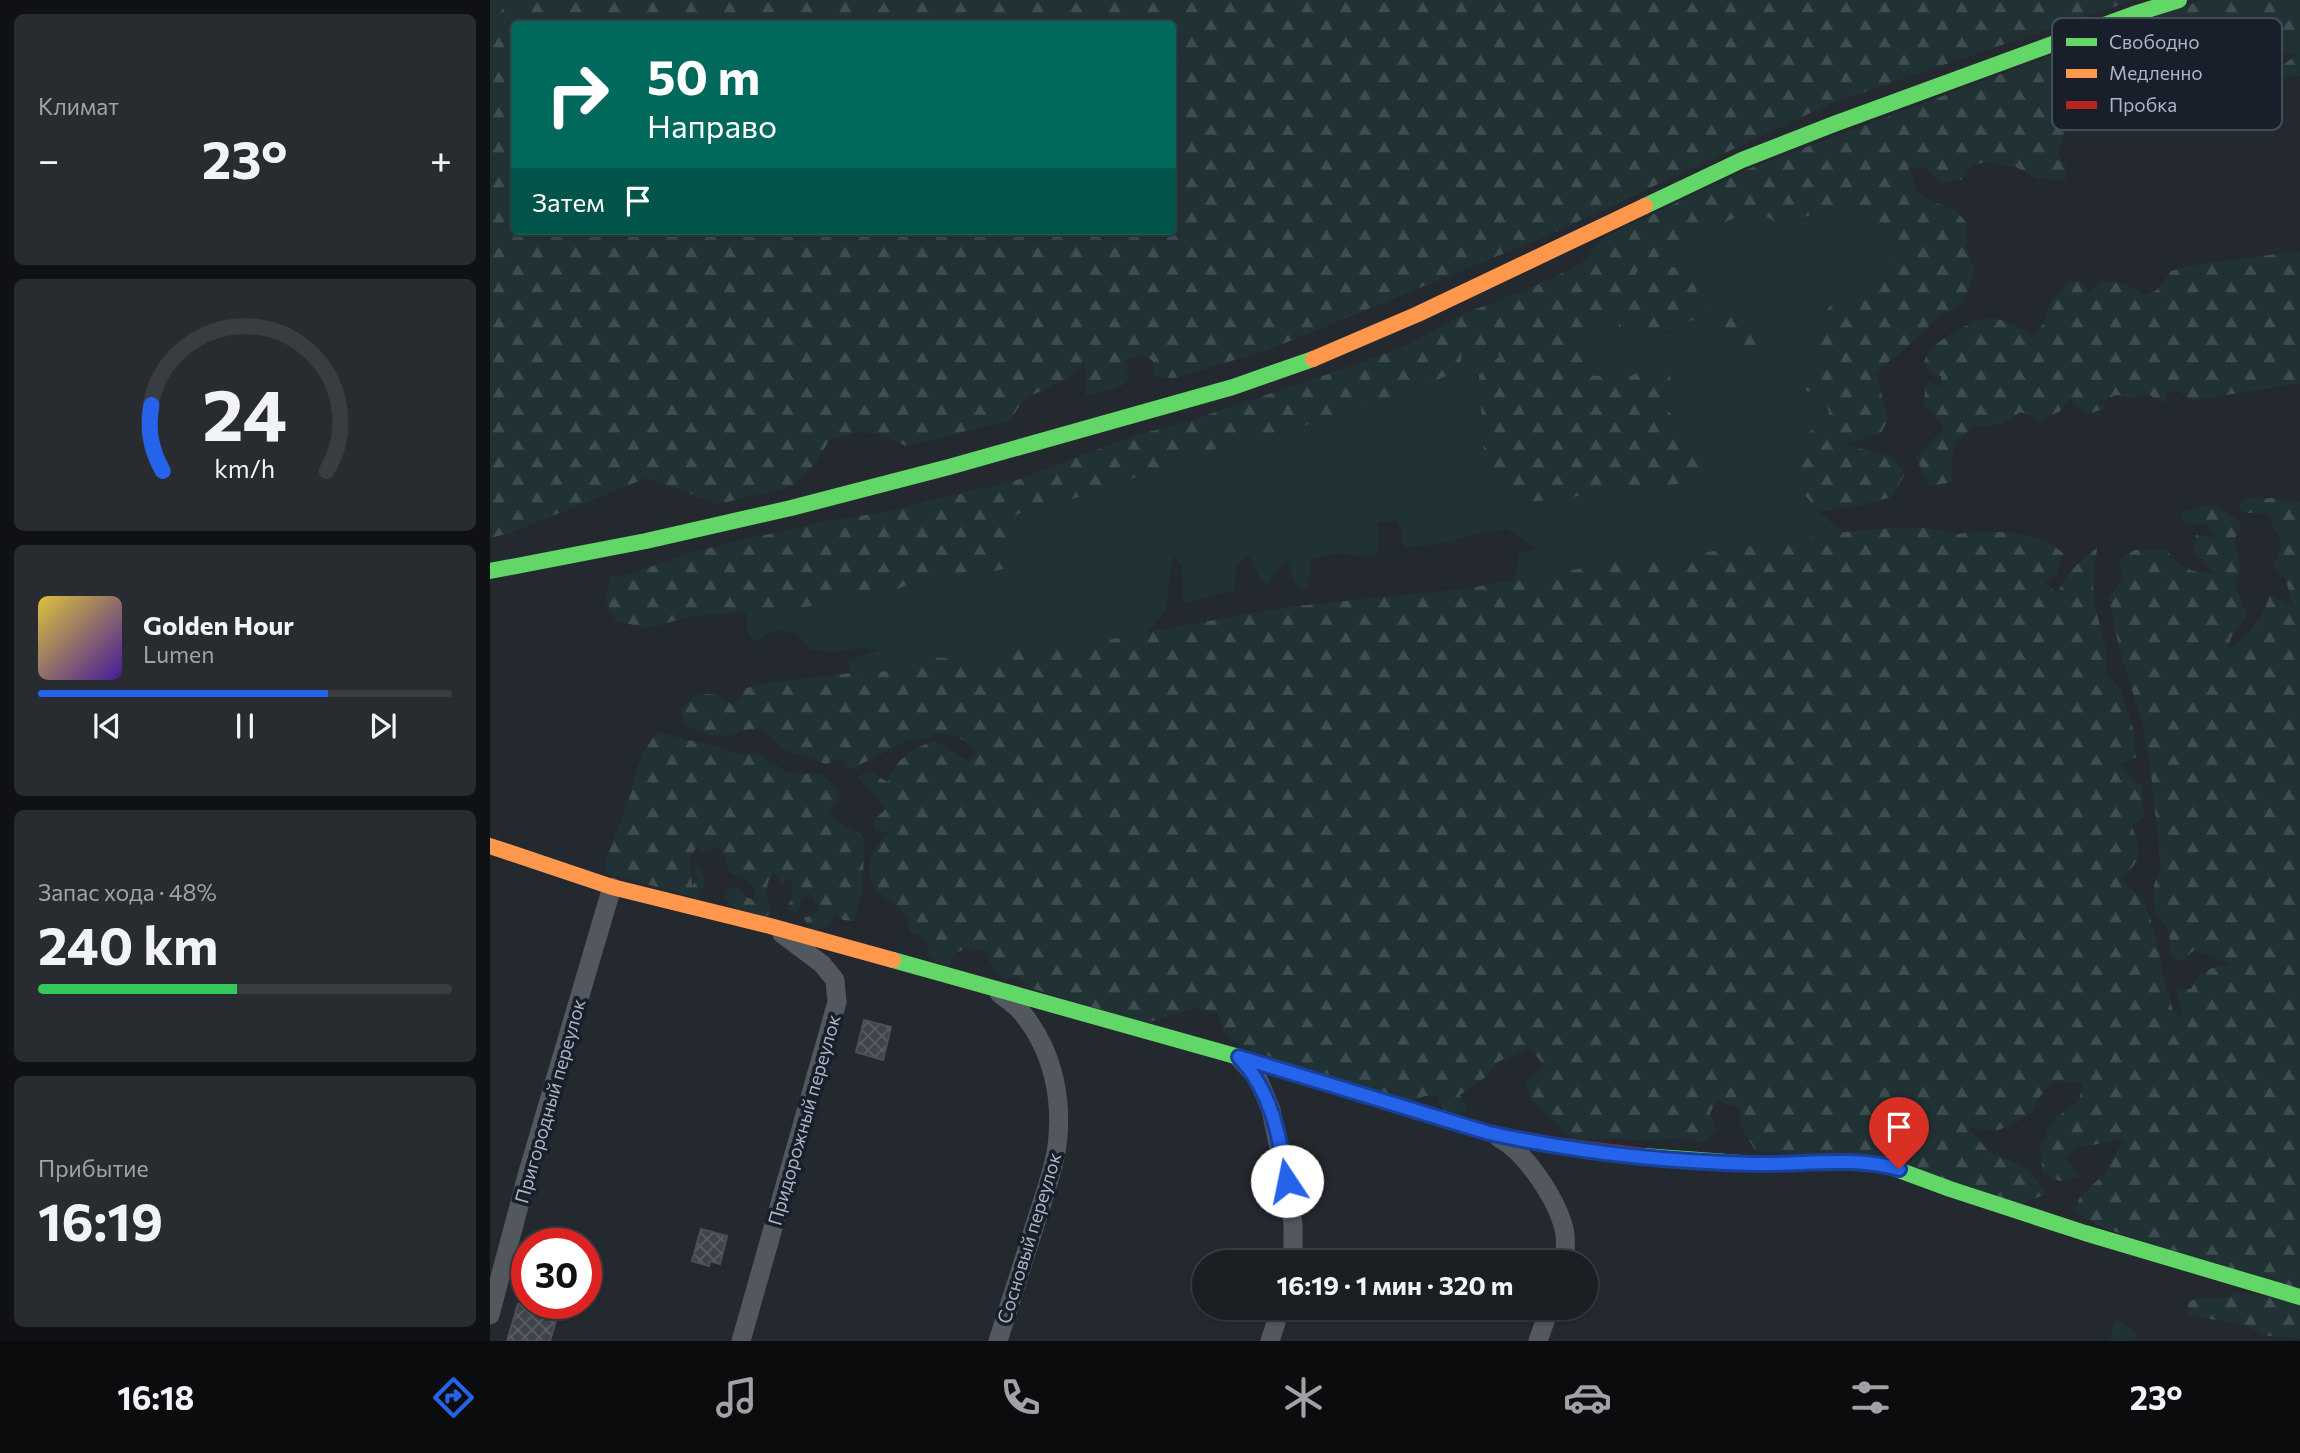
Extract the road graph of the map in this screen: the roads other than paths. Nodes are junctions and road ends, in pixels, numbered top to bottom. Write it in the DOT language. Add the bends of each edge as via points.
graph roads {
  1 [pos="2179,0"];
  2 [pos="2123,18"];
  3 [pos="2052,44"];
  4 [pos="490,572"];
  5 [pos="490,846"];
  6 [pos="611,887"];
  7 [pos="770,926"];
  8 [pos="993,988"];
  9 [pos="1239,1057"];
  10 [pos="1489,1133"];
  11 [pos="1293,1250"];
  12 [pos="1564,1250"];
  13 [pos="2300,1297"];
  14 [pos="490,1315"];
  15 [pos="1277,1320"];
  16 [pos="1545,1320"];
  17 [pos="741,1341"];
  18 [pos="998,1341"];
  19 [pos="1270,1341"];
  20 [pos="1538,1341"];
  1 -- 2 [label="street"];
  3 -- 4 [label="street" via="1742,160 1418,314 1329,353 1233,387 791,508"];
  5 -- 6 [label="street"];
  6 -- 7 [label="street"];
  6 -- 14 [label="street, Пригородный переулок"];
  7 -- 8 [label="street"];
  7 -- 17 [label="street, Придорожный переулок" via="822,964 835,980 837,1002"];
  8 -- 9 [label="street"];
  8 -- 18 [label="street, Сосновый переулок" via="1021,1012 1049,1057 1059,1124 1050,1177"];
  9 -- 10 [label="street"];
  9 -- 11 [label="street" via="1258,1079 1271,1110 1290,1199"];
  10 -- 12 [label="street" via="1509,1143 1553,1201 1564,1230"];
  10 -- 13 [label="street" via="1648,1157 1885,1165 2085,1233"];
  15 -- 19 [label="street"];
  16 -- 20 [label="street"];
}
